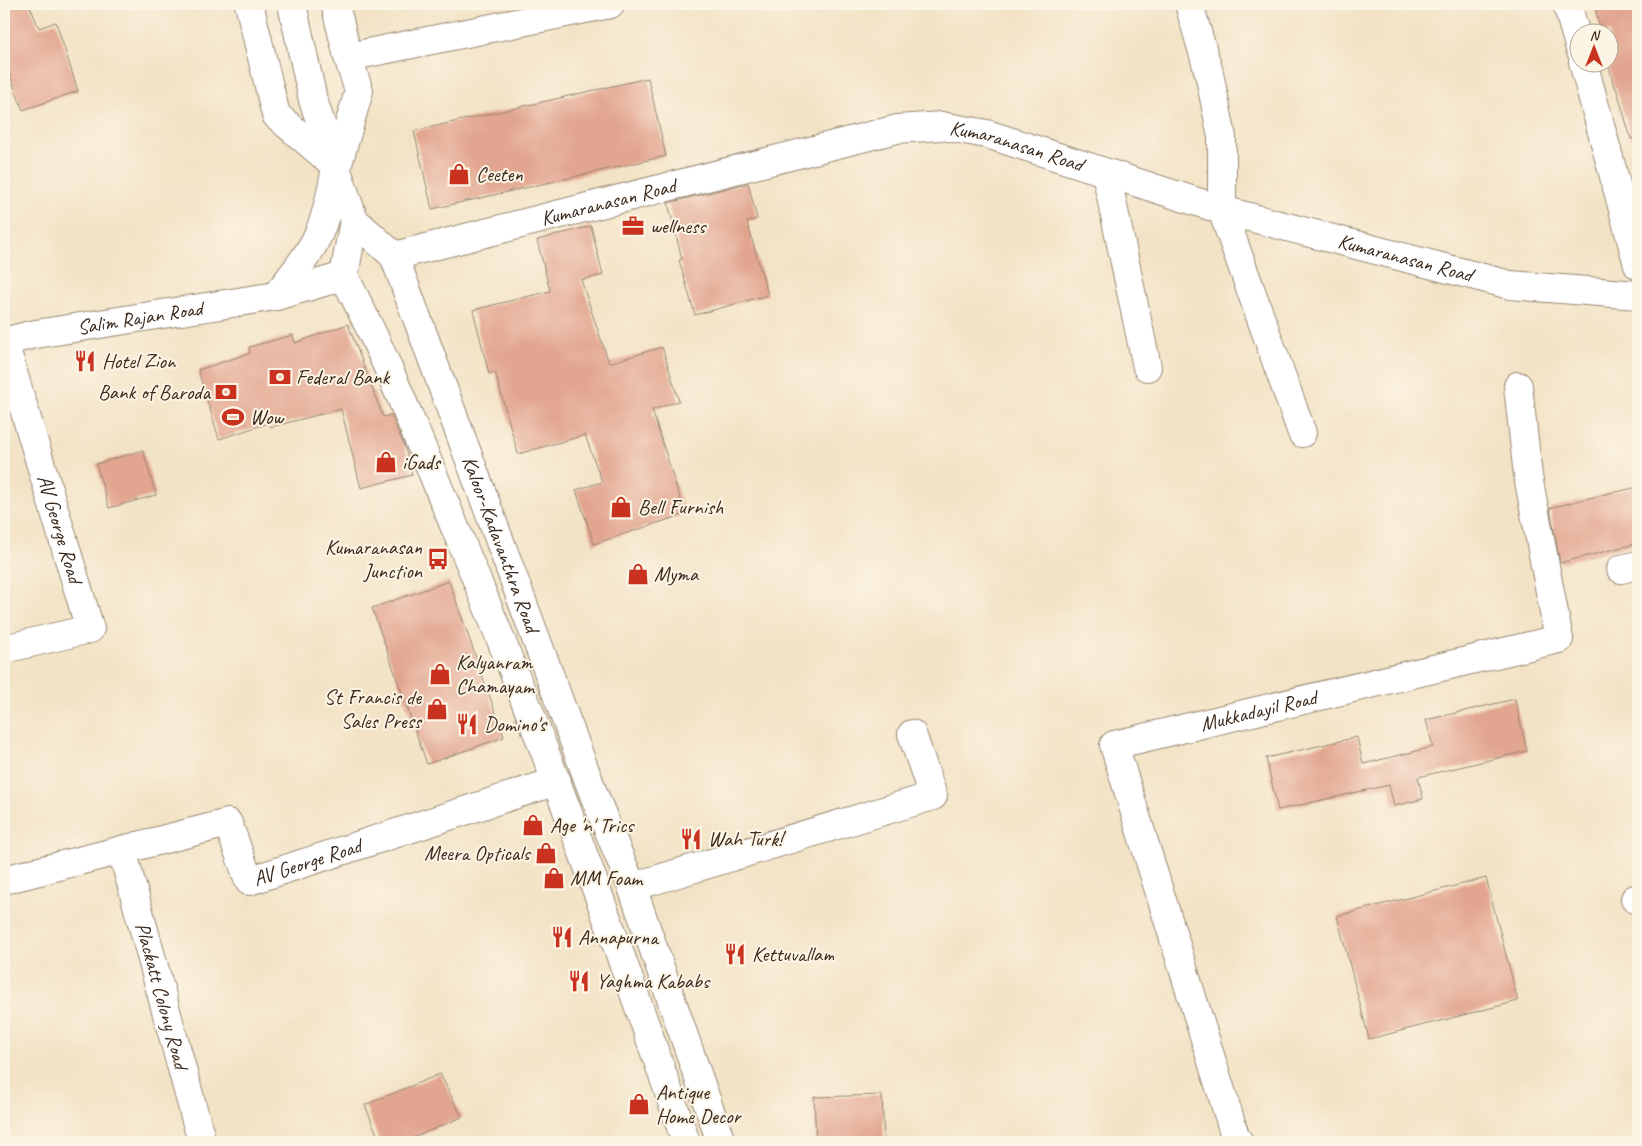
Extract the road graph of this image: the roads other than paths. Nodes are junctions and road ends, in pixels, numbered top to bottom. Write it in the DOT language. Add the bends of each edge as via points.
graph roads {
  1 [pos="248,4"];
  2 [pos="292,4"];
  3 [pos="336,4"];
  4 [pos="610,4"];
  5 [pos="1188,4"];
  6 [pos="1567,4"];
  7 [pos="1572,22"];
  8 [pos="348,57"];
  9 [pos="1586,72"];
  10 [pos="337,167"];
  11 [pos="1106,173"];
  12 [pos="1222,210"];
  13 [pos="354,220"];
  14 [pos="394,256"];
  15 [pos="1638,266"];
  16 [pos="344,276"];
  17 [pos="1638,295"];
  18 [pos="276,296"];
  19 [pos="4,342"];
  20 [pos="1147,367"];
  21 [pos="1518,386"];
  22 [pos="1302,433"];
  23 [pos="4,650"];
  24 [pos="912,734"];
  25 [pos="557,781"];
  26 [pos="122,850"];
  27 [pos="4,880"];
  28 [pos="632,887"];
  29 [pos="710,1110"];
  30 [pos="682,1130"];
  31 [pos="202,1142"];
  32 [pos="722,1142"];
  33 [pos="1239,1142"];
  1 -- 10 [label="street" via="276,115"];
  2 -- 10 [label="street" via="313,100"];
  3 -- 8 [label="street"];
  4 -- 8 [label="street"];
  5 -- 12 [label="street" via="1209,73 1222,137"];
  6 -- 7 [label="street"];
  8 -- 10 [label="street" via="360,92"];
  9 -- 15 [label="street"];
  10 -- 13 [label="street"];
  10 -- 18 [label="street" via="316,239"];
  11 -- 12 [label="street, Kumaranasan Road"];
  11 -- 14 [label="street, Kumaranasan Road" via="987,134 942,126 898,128"];
  11 -- 20 [label="street"];
  12 -- 17 [label="street, Kumaranasan Road" via="1510,285"];
  12 -- 22 [label="street"];
  13 -- 14 [label="street"];
  13 -- 16 [label="street"];
  14 -- 28 [label="street, Kaloor-Kadavanthra Road" via="594,795"];
  16 -- 18 [label="street, Salim Rajan Road"];
  16 -- 25 [label="street, Kaloor-Kadavanthra Road" via="394,383"];
  18 -- 19 [label="street, Salim Rajan Road" via="30,335"];
  19 -- 23 [label="street, AV George Road" via="90,629"];
  21 -- 33 [label="street, Mukkadayil Road" via="1528,476 1558,639 1114,745"];
  24 -- 28 [label="street" via="933,796"];
  25 -- 26 [label="street, AV George Road" via="249,881 228,823"];
  25 -- 30 [label="street, Kaloor-Kadavanthra Road"];
  26 -- 27 [label="street, AV George Road"];
  26 -- 31 [label="street, Plackatt Colony Road"];
  28 -- 29 [label="street, Kaloor-Kadavanthra Road"];
  29 -- 30 [label="street"];
  29 -- 32 [label="street, Kaloor-Kadavanthra Road"];
}
